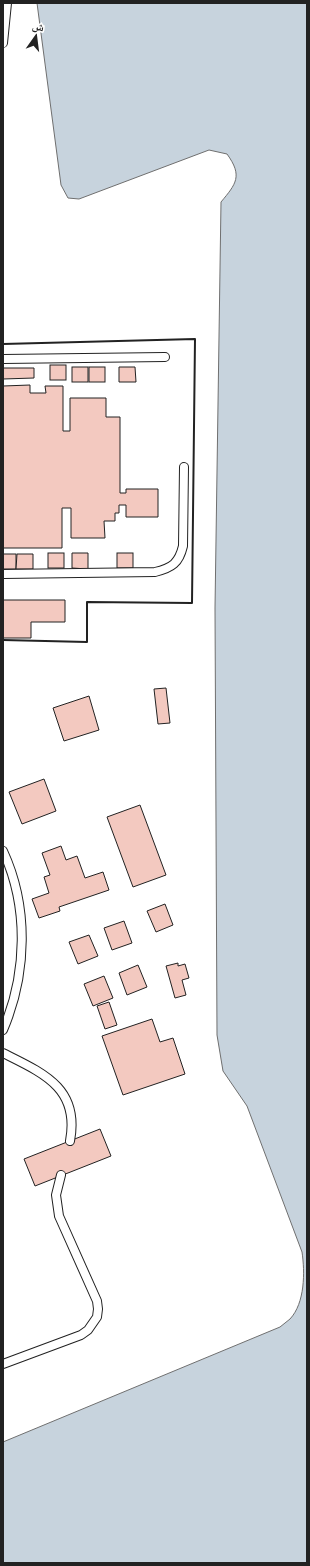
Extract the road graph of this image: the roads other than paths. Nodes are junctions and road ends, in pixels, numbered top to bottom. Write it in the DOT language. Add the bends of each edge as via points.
graph roads {
  1 [pos="7,3"];
  2 [pos="3,43"];
  3 [pos="165,357"];
  4 [pos="3,359"];
  5 [pos="184,468"];
  6 [pos="3,574"];
  7 [pos="3,851"];
  8 [pos="3,1030"];
  9 [pos="3,1053"];
  10 [pos="70,1141"];
  11 [pos="61,1175"];
  12 [pos="3,1364"];
  1 -- 2 [label="lane"];
  3 -- 4 [label="lane"];
  5 -- 6 [label="lane" via="183,546 180,556 170,567 155,572"];
  7 -- 8 [label="lane" via="20,909 22,950 15,995"];
  9 -- 10 [label="lane" via="46,1076 60,1089 72,1120"];
  11 -- 12 [label="lane" via="56,1195 59,1216 95,1294 97,1317 81,1335"];
}
